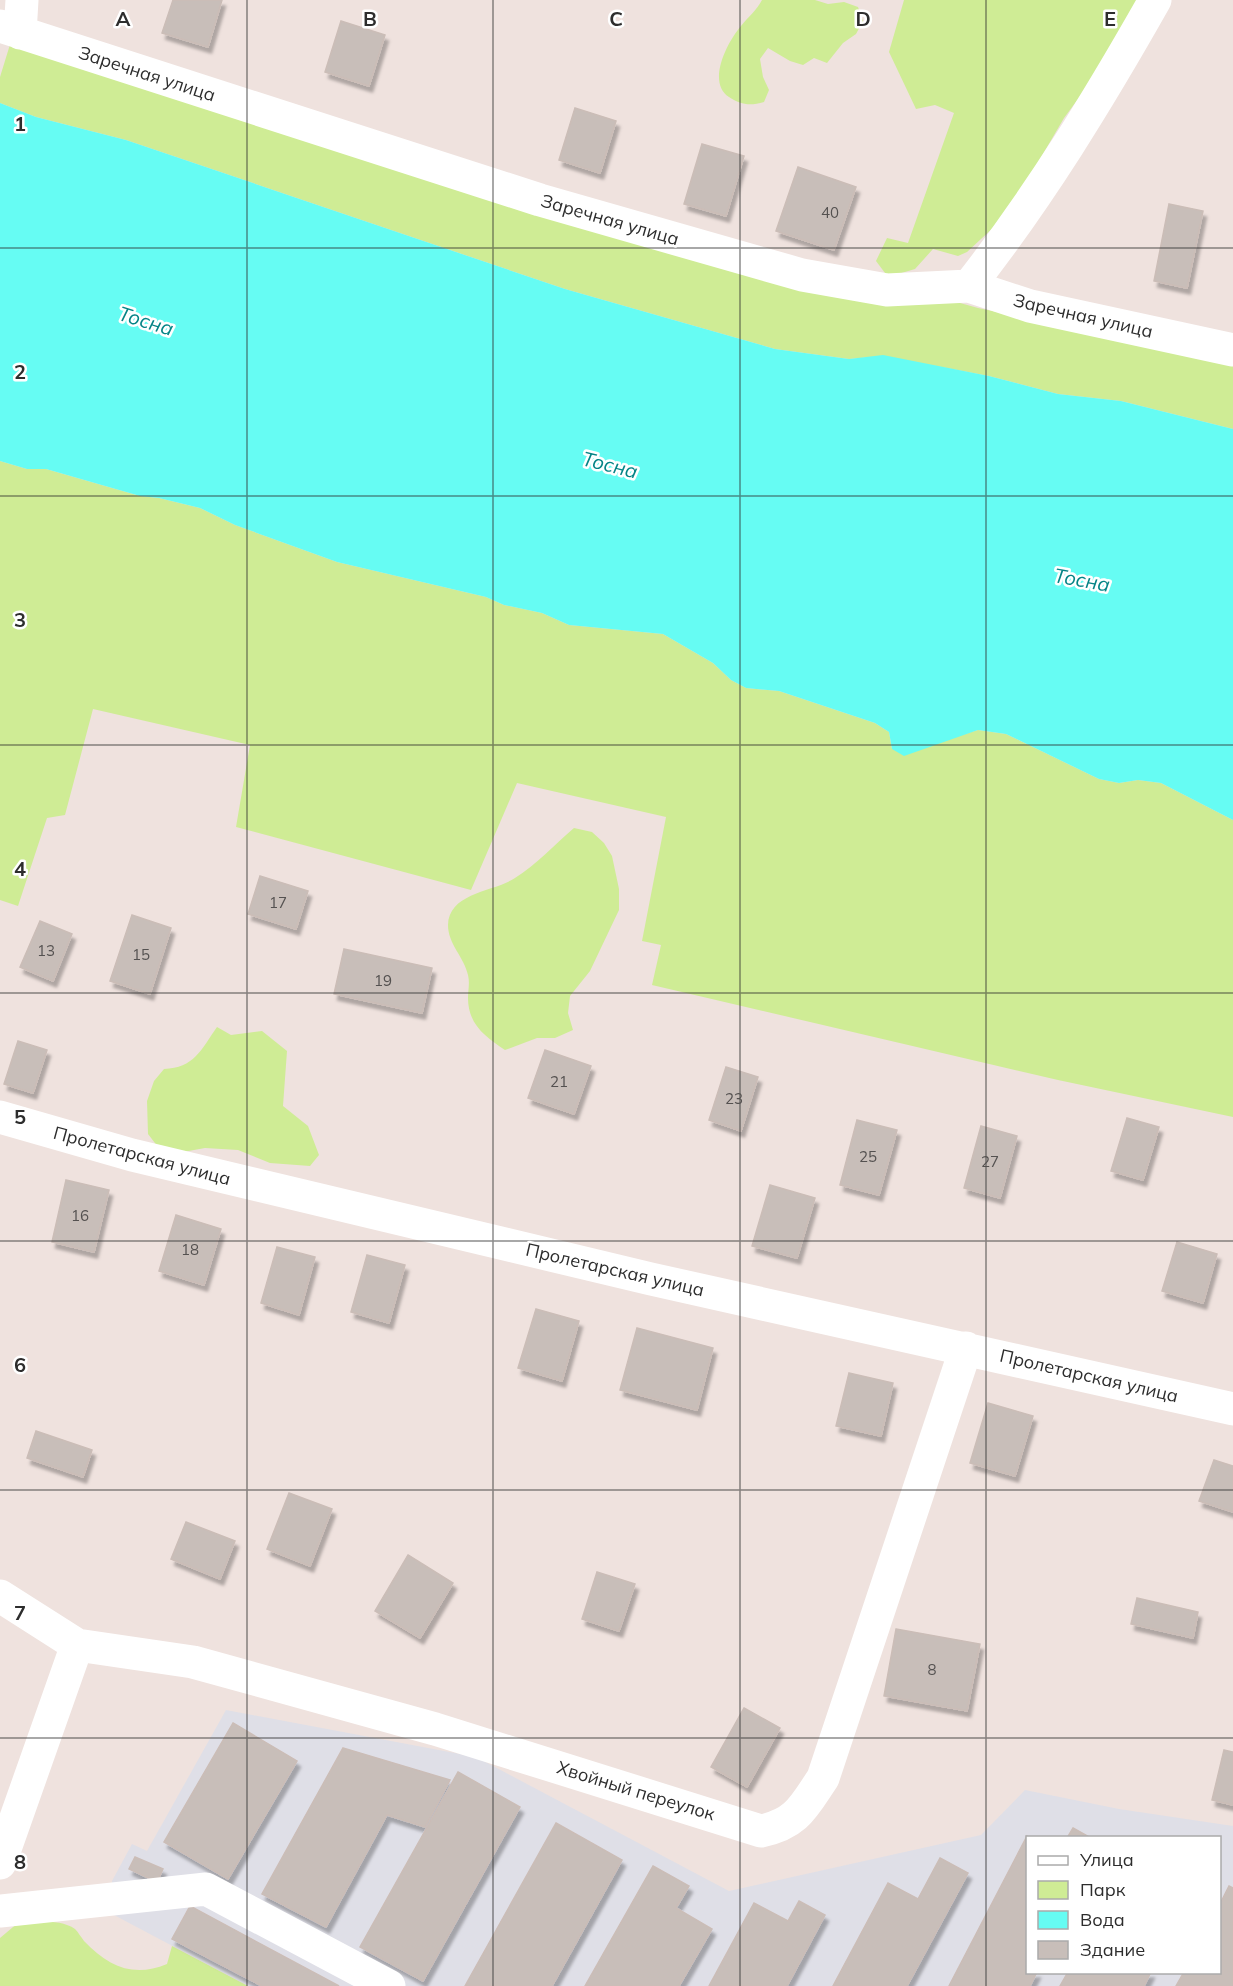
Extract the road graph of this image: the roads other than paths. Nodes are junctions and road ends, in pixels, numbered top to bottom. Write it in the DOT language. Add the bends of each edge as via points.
graph roads {
  1 [pos="22,0"];
  2 [pos="1155,0"];
  3 [pos="10,30"];
  4 [pos="969,286"];
  5 [pos="1233,350"];
  6 [pos="0,1117"];
  7 [pos="966,1348"];
  8 [pos="1233,1408"];
  9 [pos="0,1596"];
  10 [pos="77,1646"];
  11 [pos="0,1863"];
  12 [pos="0,1911"];
  13 [pos="389,1986"];
  1 -- 3 [label="street"];
  2 -- 4 [label="street" via="1111,78 1011,232"];
  3 -- 4 [label="street, Заречная улица" via="540,200 802,275 887,290"];
  4 -- 5 [label="street, Заречная улица" via="1030,306"];
  6 -- 7 [label="street, Пролетарская улица" via="144,1158 651,1279"];
  7 -- 8 [label="street, Пролетарская улица"];
  7 -- 10 [label="street, Хвойный переулок" via="823,1778 801,1810 782,1827 761,1831 435,1729 193,1662"];
  9 -- 10 [label="street, Хвойный переулок"];
  10 -- 11 [label="street"];
  12 -- 13 [label="street" via="206,1889"];
}
